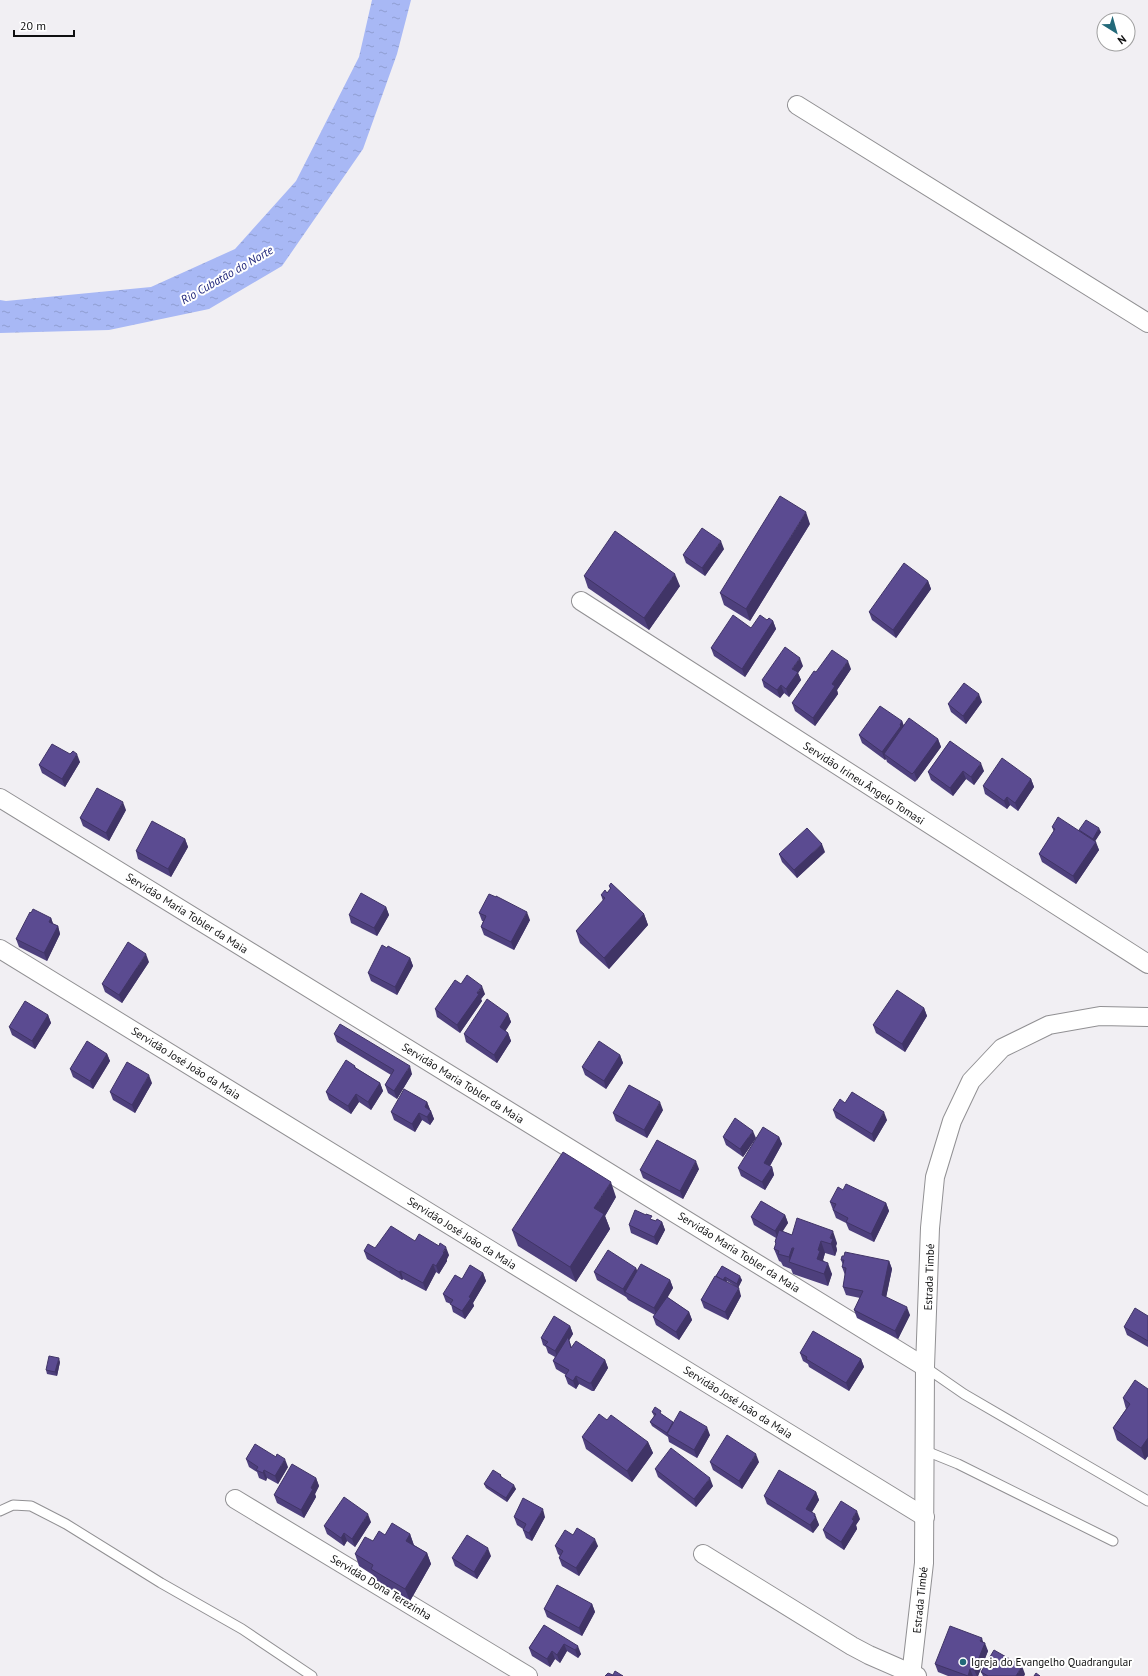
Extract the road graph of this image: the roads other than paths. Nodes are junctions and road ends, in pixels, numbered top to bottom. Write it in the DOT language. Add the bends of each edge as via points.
graph roads {
  1 [pos="797,105"];
  2 [pos="1148,323"];
  3 [pos="581,602"];
  4 [pos="0,798"];
  5 [pos="0,949"];
  6 [pos="1148,964"];
  7 [pos="1148,1017"];
  8 [pos="925,1367"];
  9 [pos="926,1451"];
  10 [pos="235,1499"];
  11 [pos="1148,1501"];
  12 [pos="0,1511"];
  13 [pos="924,1516"];
  14 [pos="1113,1541"];
  15 [pos="703,1554"];
  16 [pos="913,1675"];
  17 [pos="312,1676"];
  18 [pos="528,1676"];
  1 -- 2 [label="street"];
  3 -- 6 [label="street, Servidão Irineu Ângelo Tomasi"];
  4 -- 8 [label="street, Servidão Maria Tobler da Maia"];
  5 -- 13 [label="street, Servidão José João da Maia"];
  7 -- 8 [label="street, Estrada Timbé" via="1100,1016 1049,1025 1002,1048 972,1081 952,1121 935,1178 930,1228"];
  8 -- 9 [label="street, Estrada Timbé"];
  8 -- 11 [label="lane" via="964,1394"];
  9 -- 13 [label="street, Estrada Timbé"];
  9 -- 14 [label="lane"];
  10 -- 18 [label="street, Servidão Dona Terezinha"];
  12 -- 17 [label="lane" via="13,1505 31,1506 66,1524 242,1629"];
  13 -- 16 [label="street, Estrada Timbé" via="924,1563"];
  15 -- 16 [label="street" via="852,1646"];
}
